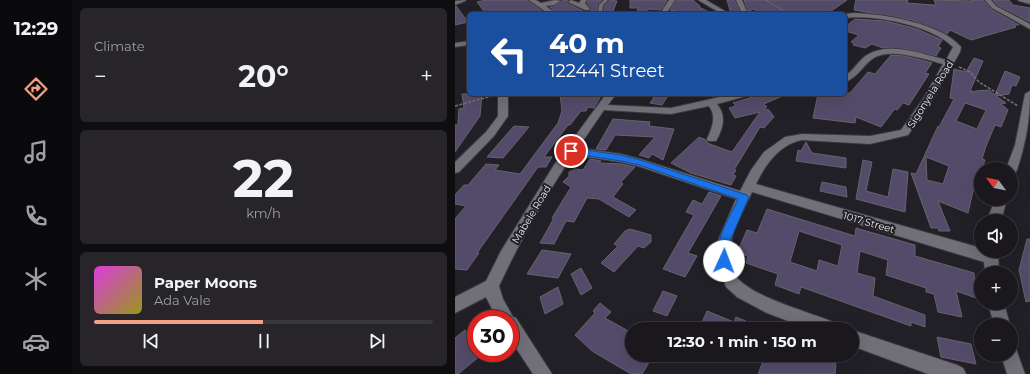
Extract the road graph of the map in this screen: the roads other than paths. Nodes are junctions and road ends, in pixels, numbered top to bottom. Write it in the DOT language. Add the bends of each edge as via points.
graph roads {
  1 [pos="463,0"];
  2 [pos="532,0"];
  3 [pos="584,0"];
  4 [pos="606,0"];
  5 [pos="672,0"];
  6 [pos="701,0"];
  7 [pos="739,0"];
  8 [pos="988,0"];
  9 [pos="1021,0"];
  10 [pos="558,1"];
  11 [pos="571,2"];
  12 [pos="1030,2"];
  13 [pos="455,3"];
  14 [pos="539,5"];
  15 [pos="586,11"];
  16 [pos="550,12"];
  17 [pos="600,12"];
  18 [pos="664,12"];
  19 [pos="723,12"];
  20 [pos="744,12"];
  21 [pos="847,16"];
  22 [pos="1030,27"];
  23 [pos="467,43"];
  24 [pos="455,45"];
  25 [pos="948,63"];
  26 [pos="847,79"];
  27 [pos="1030,94"];
  28 [pos="499,96"];
  29 [pos="610,96"];
  30 [pos="737,96"];
  31 [pos="712,103"];
  32 [pos="602,107"];
  33 [pos="712,139"];
  34 [pos="571,151"];
  35 [pos="1014,162"];
  36 [pos="455,169"];
  37 [pos="747,192"];
  38 [pos="974,250"];
  39 [pos="491,286"];
  40 [pos="455,304"];
  41 [pos="500,310"];
  42 [pos="812,322"];
  43 [pos="519,338"];
  44 [pos="859,340"];
  45 [pos="1012,362"];
  46 [pos="543,374"];
  47 [pos="957,374"];
  48 [pos="1016,374"];
  1 -- 13 [label="street"];
  2 -- 14 [label="street"];
  3 -- 15 [label="street" via="582,4"];
  4 -- 17 [label="lane" via="601,5"];
  5 -- 18 [label="street"];
  6 -- 19 [label="street"];
  7 -- 20 [label="street"];
  8 -- 22 [label="street" via="994,7"];
  9 -- 12 [label="street"];
  10 -- 14 [label="street"];
  11 -- 15 [label="street"];
  14 -- 16 [label="street"];
  21 -- 25 [label="street, Sigonyela Road" via="871,16 942,35 953,41 957,47 957,52"];
  23 -- 24 [label="street"];
  25 -- 26 [label="street" via="903,53 881,53 872,55"];
  25 -- 37 [label="street, Sigonyela Road" via="905,133 870,140 808,137 789,139 768,155 755,173"];
  27 -- 35 [label="street" via="1020,145"];
  28 -- 36 [label="street" via="503,116 490,134"];
  29 -- 32 [label="street, Mabele Road"];
  30 -- 31 [label="street"];
  31 -- 32 [label="street" via="671,111"];
  31 -- 33 [label="street" via="717,109 719,119"];
  32 -- 34 [label="street, Mabele Road"];
  34 -- 37 [label="street, 1017 Street" via="621,158"];
  34 -- 39 [label="street, Mabele Road" via="505,256"];
  37 -- 38 [label="street, 1017 Street"];
  37 -- 42 [label="street, Sigonyela Road" via="724,243 724,261 731,282 742,292"];
  39 -- 40 [label="street"];
  39 -- 41 [label="street"];
  43 -- 46 [label="street"];
  44 -- 47 [label="street"];
  45 -- 48 [label="street"];
}
